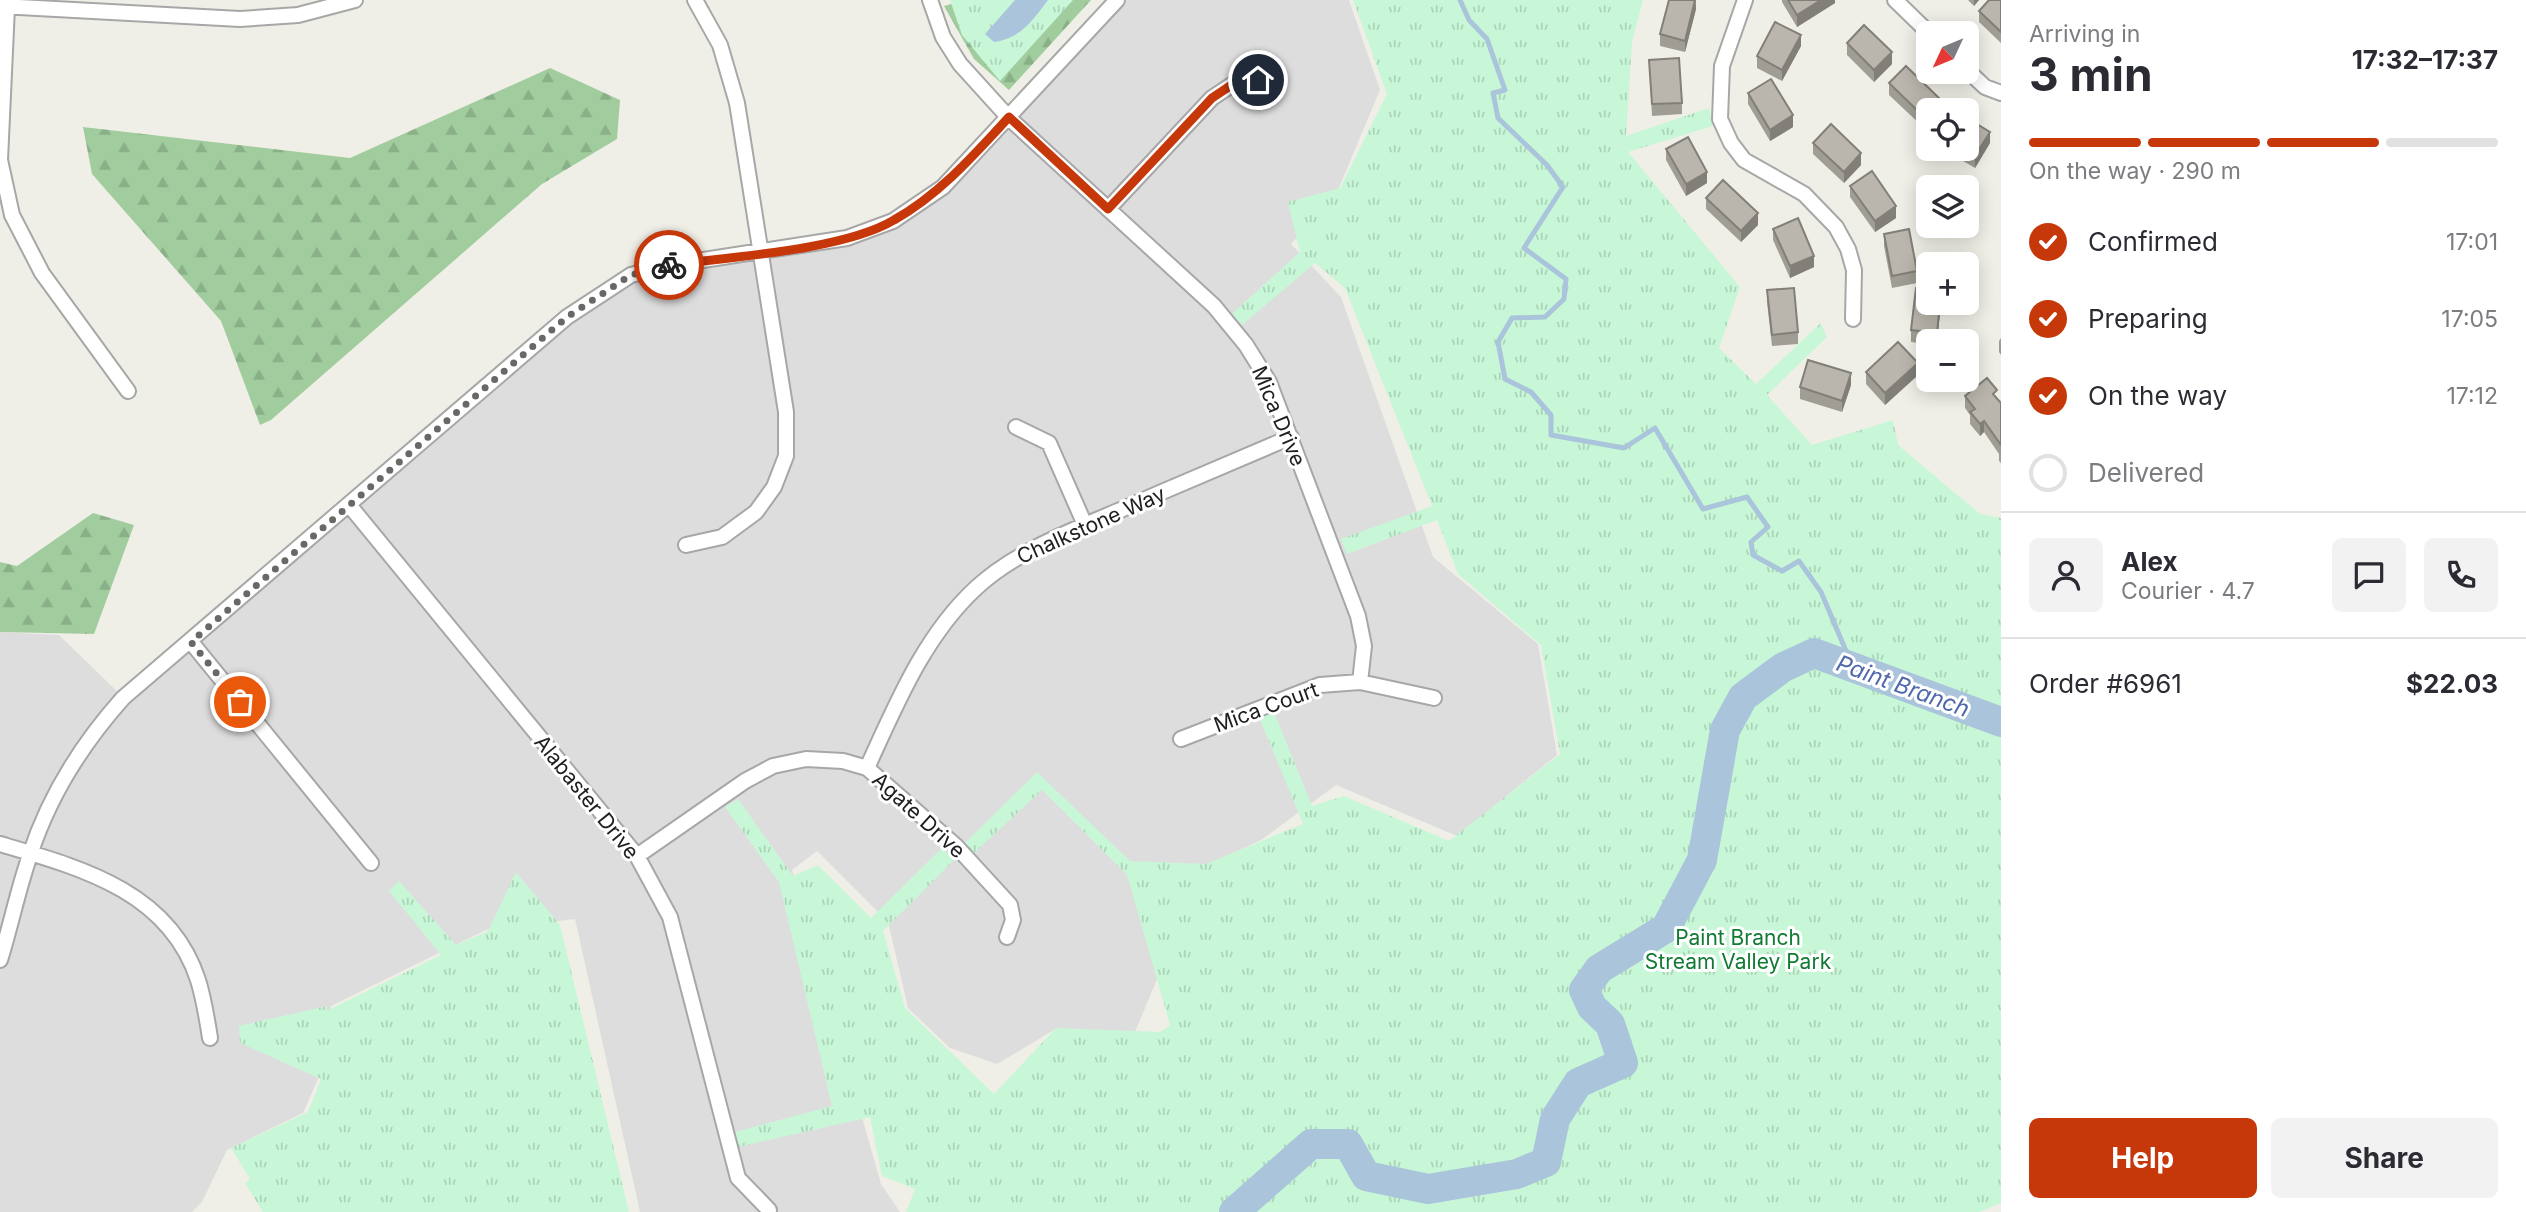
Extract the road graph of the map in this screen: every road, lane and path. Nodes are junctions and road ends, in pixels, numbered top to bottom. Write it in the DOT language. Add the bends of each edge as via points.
graph roads {
  1 [pos="355,0"];
  2 [pos="695,0"];
  3 [pos="930,0"];
  4 [pos="1117,0"];
  5 [pos="1745,0"];
  6 [pos="1895,0"];
  7 [pos="4,6"];
  8 [pos="1917,21"];
  9 [pos="1258,80"];
  10 [pos="1979,82"];
  11 [pos="2001,93"];
  12 [pos="1009,117"];
  13 [pos="1108,209"];
  14 [pos="760,252"];
  15 [pos="1853,319"];
  16 [pos="128,391"];
  17 [pos="1016,427"];
  18 [pos="1291,437"];
  19 [pos="350,506"];
  20 [pos="1085,525"];
  21 [pos="686,545"];
  22 [pos="191,642"];
  23 [pos="1360,682"];
  24 [pos="1434,698"];
  25 [pos="1181,739"];
  26 [pos="867,768"];
  27 [pos="0,844"];
  28 [pos="30,853"];
  29 [pos="637,856"];
  30 [pos="371,863"];
  31 [pos="1007,937"];
  32 [pos="0,960"];
  33 [pos="210,1038"];
  34 [pos="769,1210"];
  1 -- 7 [label="street" via="298,15 240,19"];
  2 -- 14 [label="street" via="720,45 737,103"];
  3 -- 12 [label="street, Mica Drive" via="943,37 960,64"];
  4 -- 12 [label="street"];
  5 -- 15 [label="street" via="1722,66 1720,119 1744,160 1804,194 1836,227 1854,270"];
  6 -- 8 [label="street"];
  7 -- 16 [label="street" via="0,160 12,215 42,273"];
  9 -- 13 [label="street" via="1233,84 1212,98"];
  10 -- 11 [label="street"];
  12 -- 13 [label="street, Mica Drive"];
  12 -- 14 [label="street" via="943,187 893,221 847,238"];
  13 -- 18 [label="street, Mica Drive" via="1214,306 1246,345 1269,382"];
  14 -- 19 [label="street" via="664,266 631,275 605,289"];
  14 -- 21 [label="street" via="786,412 786,456 774,487 756,512 722,537"];
  17 -- 20 [label="street" via="1049,443"];
  18 -- 20 [label="street, Chalkstone Way"];
  18 -- 23 [label="street, Mica Drive" via="1358,616 1364,646"];
  19 -- 22 [label="street"];
  19 -- 29 [label="street, Alabaster Drive"];
  20 -- 26 [label="street, Chalkstone Way" via="1011,560 976,588 911,673"];
  22 -- 28 [label="street" via="123,698 93,731 60,784"];
  22 -- 30 [label="street"];
  23 -- 24 [label="street, Mica Court"];
  23 -- 25 [label="street, Mica Court" via="1303,690"];
  26 -- 29 [label="street, Agate Drive" via="806,759 773,766"];
  26 -- 31 [label="street, Agate Drive" via="956,846 1010,905 1013,920"];
  27 -- 28 [label="street"];
  28 -- 32 [label="street"];
  28 -- 33 [label="street" via="105,878 159,914 194,970"];
  29 -- 34 [label="street, Alabaster Drive" via="670,917 738,1178"];
}
